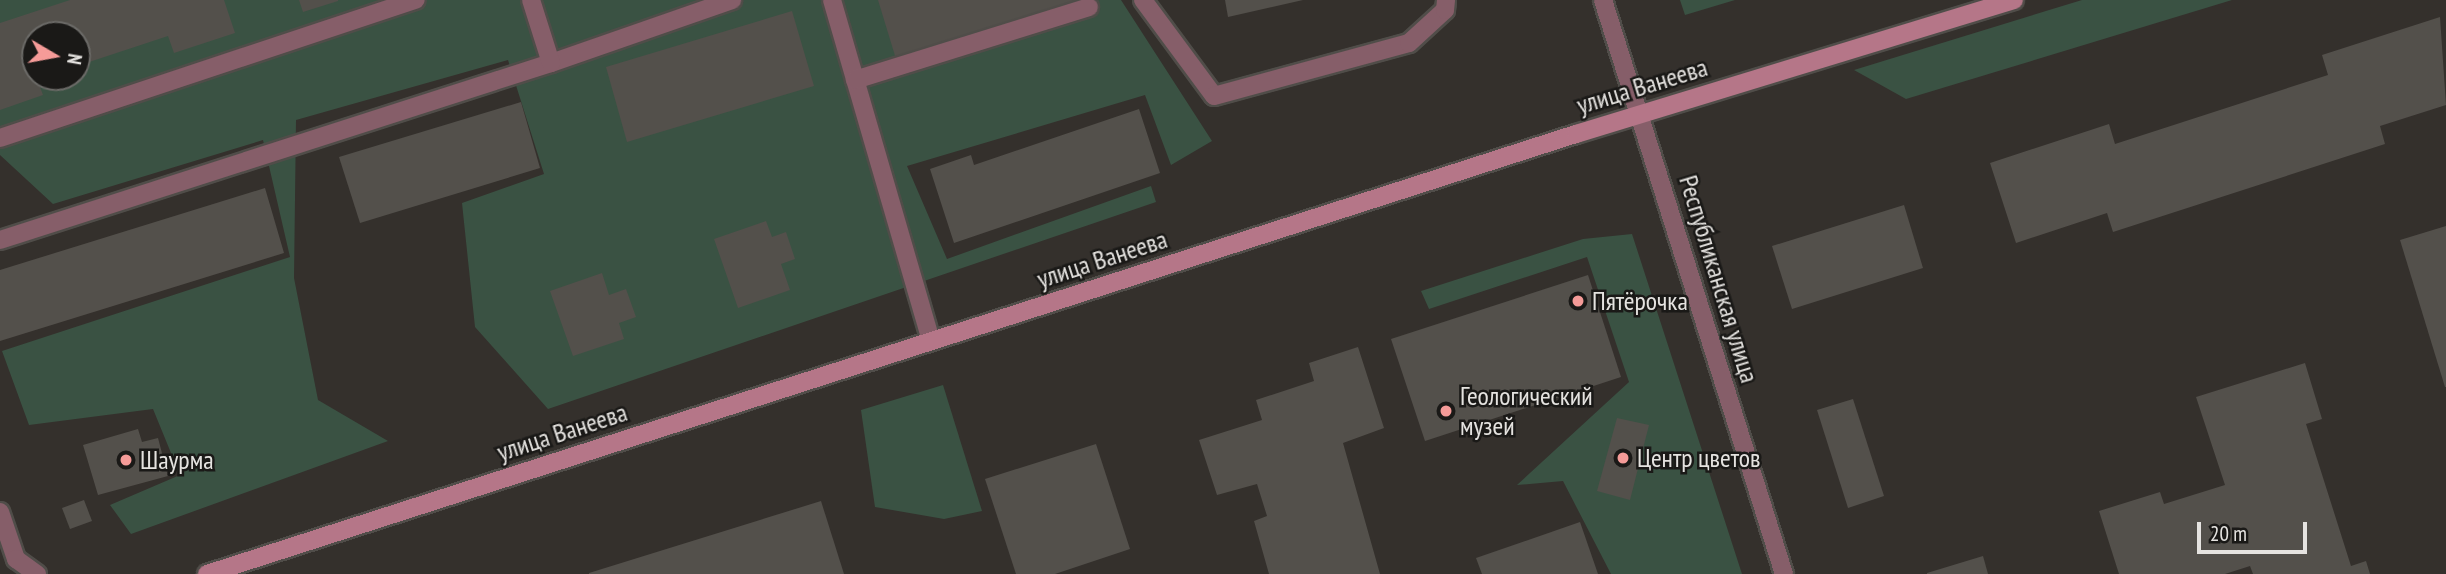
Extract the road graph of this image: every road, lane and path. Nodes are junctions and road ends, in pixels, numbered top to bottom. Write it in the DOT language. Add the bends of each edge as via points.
graph roads {
  1 [pos="416,0"];
  2 [pos="531,0"];
  3 [pos="732,0"];
  4 [pos="832,0"];
  5 [pos="1143,0"];
  6 [pos="1446,0"];
  7 [pos="1602,0"];
  8 [pos="2014,0"];
  9 [pos="1089,7"];
  10 [pos="551,63"];
  11 [pos="855,80"];
  12 [pos="1641,114"];
  13 [pos="0,138"];
  14 [pos="0,240"];
  15 [pos="931,341"];
  16 [pos="0,512"];
  17 [pos="37,574"];
  18 [pos="207,574"];
  19 [pos="1784,574"];
  1 -- 13 [label="street"];
  2 -- 10 [label="street"];
  3 -- 10 [label="street"];
  4 -- 11 [label="street"];
  5 -- 6 [label="street" via="1214,96 1409,43 1445,10"];
  7 -- 12 [label="street, Республиканская улица"];
  8 -- 12 [label="main road, улица Ванеева"];
  9 -- 11 [label="street"];
  10 -- 14 [label="street"];
  11 -- 15 [label="street"];
  12 -- 15 [label="main road, улица Ванеева"];
  12 -- 19 [label="street, Республиканская улица"];
  15 -- 18 [label="main road, улица Ванеева"];
  16 -- 17 [label="street" via="16,559"];
}
